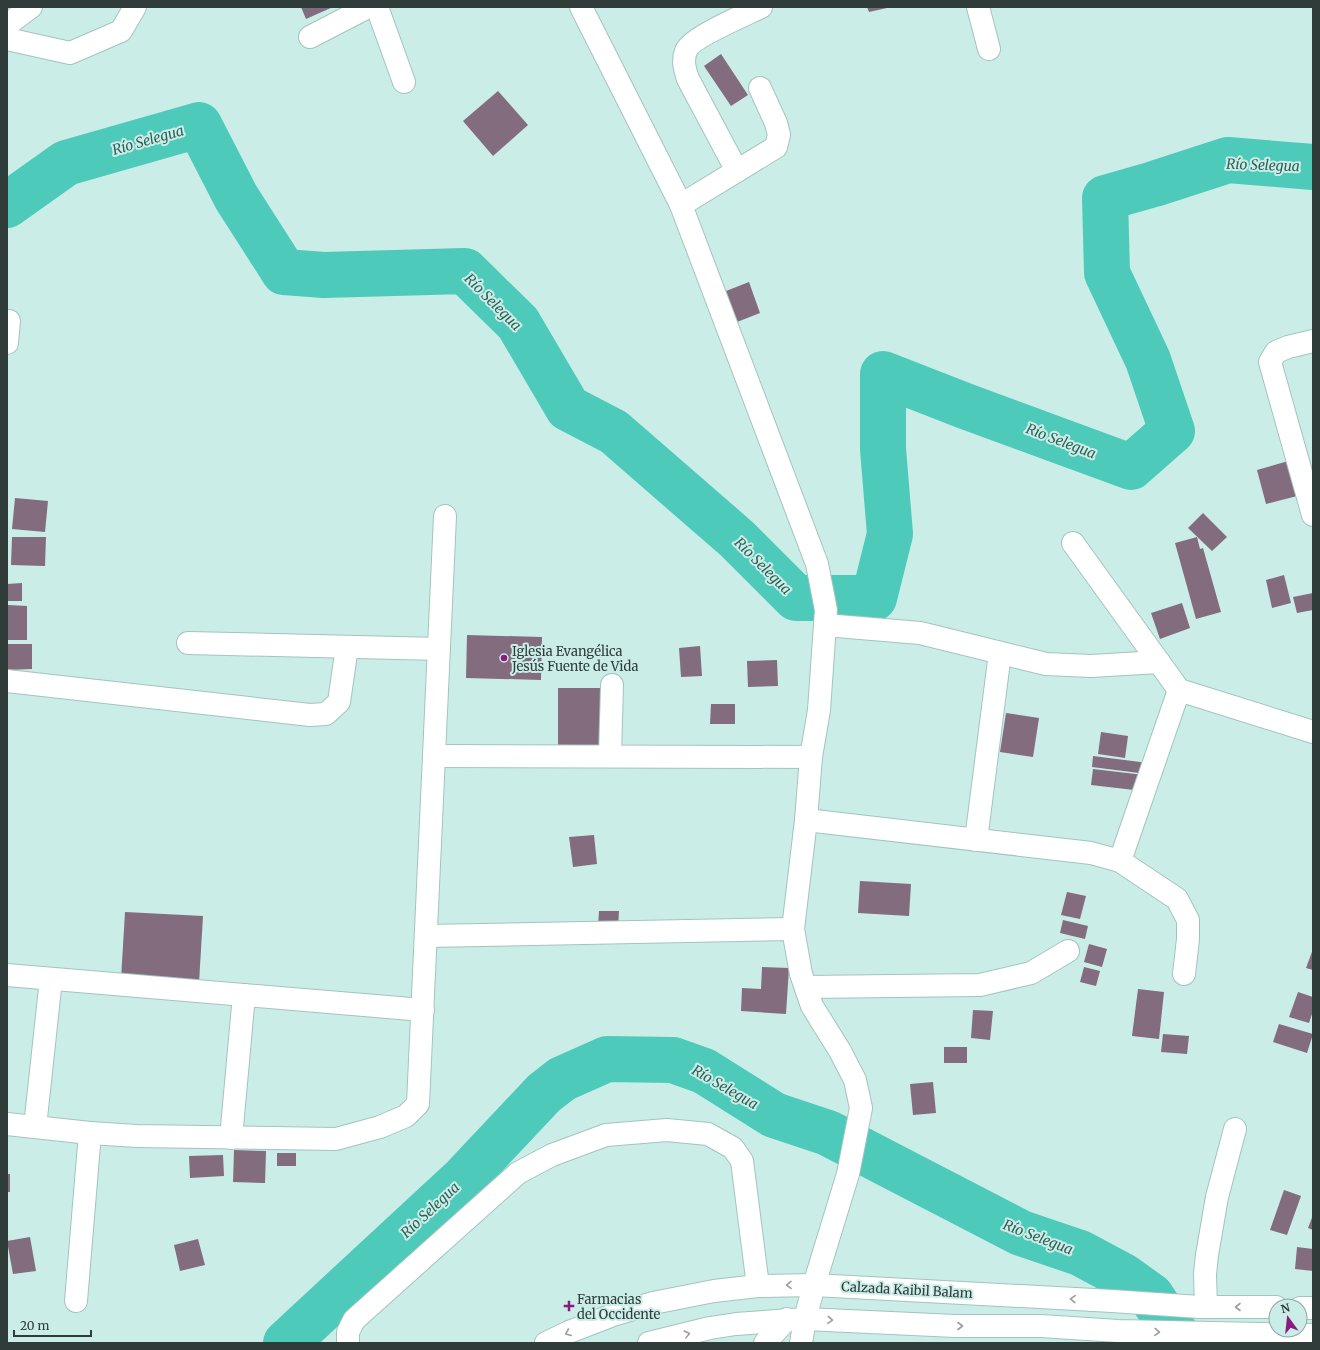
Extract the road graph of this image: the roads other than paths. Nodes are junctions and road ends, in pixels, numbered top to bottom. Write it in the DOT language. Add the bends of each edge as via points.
graph roads {
  1 [pos="31,7"];
  2 [pos="135,7"];
  3 [pos="368,7"];
  4 [pos="377,7"];
  5 [pos="581,7"];
  6 [pos="761,7"];
  7 [pos="978,7"];
  8 [pos="7,25"];
  9 [pos="310,37"];
  10 [pos="7,39"];
  11 [pos="989,49"];
  12 [pos="404,82"];
  13 [pos="760,88"];
  14 [pos="737,171"];
  15 [pos="681,205"];
  16 [pos="8,321"];
  17 [pos="1313,341"];
  18 [pos="7,343"];
  19 [pos="1313,515"];
  20 [pos="445,516"];
  21 [pos="1073,543"];
  22 [pos="826,617"];
  23 [pos="188,643"];
  24 [pos="347,647"];
  25 [pos="439,649"];
  26 [pos="1000,653"];
  27 [pos="1159,662"];
  28 [pos="7,681"];
  29 [pos="612,685"];
  30 [pos="1179,690"];
  31 [pos="1313,732"];
  32 [pos="434,756"];
  33 [pos="610,756"];
  34 [pos="811,757"];
  35 [pos="806,820"];
  36 [pos="976,840"];
  37 [pos="1120,861"];
  38 [pos="793,929"];
  39 [pos="426,936"];
  40 [pos="1068,951"];
  41 [pos="1184,974"];
  42 [pos="7,975"];
  43 [pos="51,979"];
  44 [pos="806,987"];
  45 [pos="244,995"];
  46 [pos="423,1010"];
  47 [pos="7,1124"];
  48 [pos="35,1127"];
  49 [pos="1235,1129"];
  50 [pos="90,1133"];
  51 [pos="231,1138"];
  52 [pos="814,1285"];
  53 [pos="758,1286"];
  54 [pos="76,1301"];
  55 [pos="1203,1307"];
  56 [pos="1268,1307"];
  57 [pos="796,1319"];
  58 [pos="1313,1335"];
  59 [pos="1273,1339"];
  60 [pos="348,1343"];
  61 [pos="546,1343"];
  62 [pos="649,1343"];
  63 [pos="765,1343"];
  64 [pos="801,1343"];
  1 -- 8 [label="street"];
  2 -- 10 [label="street" via="121,31 70,53"];
  3 -- 9 [label="street"];
  4 -- 12 [label="street"];
  5 -- 15 [label="street"];
  6 -- 14 [label="street" via="697,39 686,50 684,65 688,79"];
  7 -- 11 [label="street"];
  13 -- 14 [label="street" via="779,135 776,147"];
  14 -- 15 [label="street"];
  15 -- 22 [label="street" via="817,564"];
  16 -- 18 [label="street"];
  17 -- 19 [label="street" via="1276,352 1270,362"];
  20 -- 25 [label="street"];
  21 -- 27 [label="street"];
  22 -- 26 [label="street" via="920,633"];
  22 -- 34 [label="street" via="819,710"];
  23 -- 24 [label="street"];
  24 -- 25 [label="street"];
  24 -- 28 [label="street" via="339,702 326,714 310,715"];
  25 -- 32 [label="street"];
  26 -- 27 [label="street" via="1046,664 1091,666"];
  26 -- 36 [label="street"];
  27 -- 30 [label="street"];
  29 -- 33 [label="street"];
  30 -- 31 [label="street"];
  30 -- 37 [label="street"];
  32 -- 33 [label="street"];
  32 -- 39 [label="street"];
  33 -- 34 [label="street"];
  34 -- 35 [label="street"];
  35 -- 36 [label="street"];
  35 -- 38 [label="street"];
  36 -- 37 [label="street" via="1091,853"];
  37 -- 41 [label="street" via="1177,899 1188,920"];
  38 -- 39 [label="street"];
  38 -- 44 [label="street" via="801,974"];
  39 -- 46 [label="street"];
  40 -- 44 [label="street" via="1031,973 980,985"];
  42 -- 43 [label="street"];
  43 -- 45 [label="street"];
  43 -- 48 [label="street"];
  44 -- 52 [label="street" via="812,1006 855,1080 860,1108 848,1174"];
  45 -- 46 [label="street"];
  45 -- 51 [label="street"];
  46 -- 51 [label="street" via="418,1104 406,1116 380,1127 336,1139"];
  47 -- 48 [label="street"];
  48 -- 50 [label="street"];
  49 -- 55 [label="street" via="1217,1197 1207,1255"];
  50 -- 51 [label="street"];
  50 -- 54 [label="street"];
  52 -- 53 [label="street, Calzada Kaibil Balam, one-way"];
  55 -- 52 [label="street, Calzada Kaibil Balam, one-way"];
  52 -- 57 [label="street"];
  53 -- 60 [label="street" via="742,1161 733,1148 708,1134 667,1130 606,1135 552,1155 518,1173 354,1320 348,1332"];
  53 -- 61 [label="street, Calzada Kaibil Balam, one-way" via="714,1291 654,1303 613,1315"];
  56 -- 55 [label="street, Calzada Kaibil Balam, one-way"];
  57 -- 59 [label="street, one-way" via="955,1326 1041,1326 1227,1334"];
  62 -- 57 [label="street, one-way" via="710,1328"];
  57 -- 63 [label="street"];
  57 -- 64 [label="street"];
  58 -- 59 [label="street"];
}
